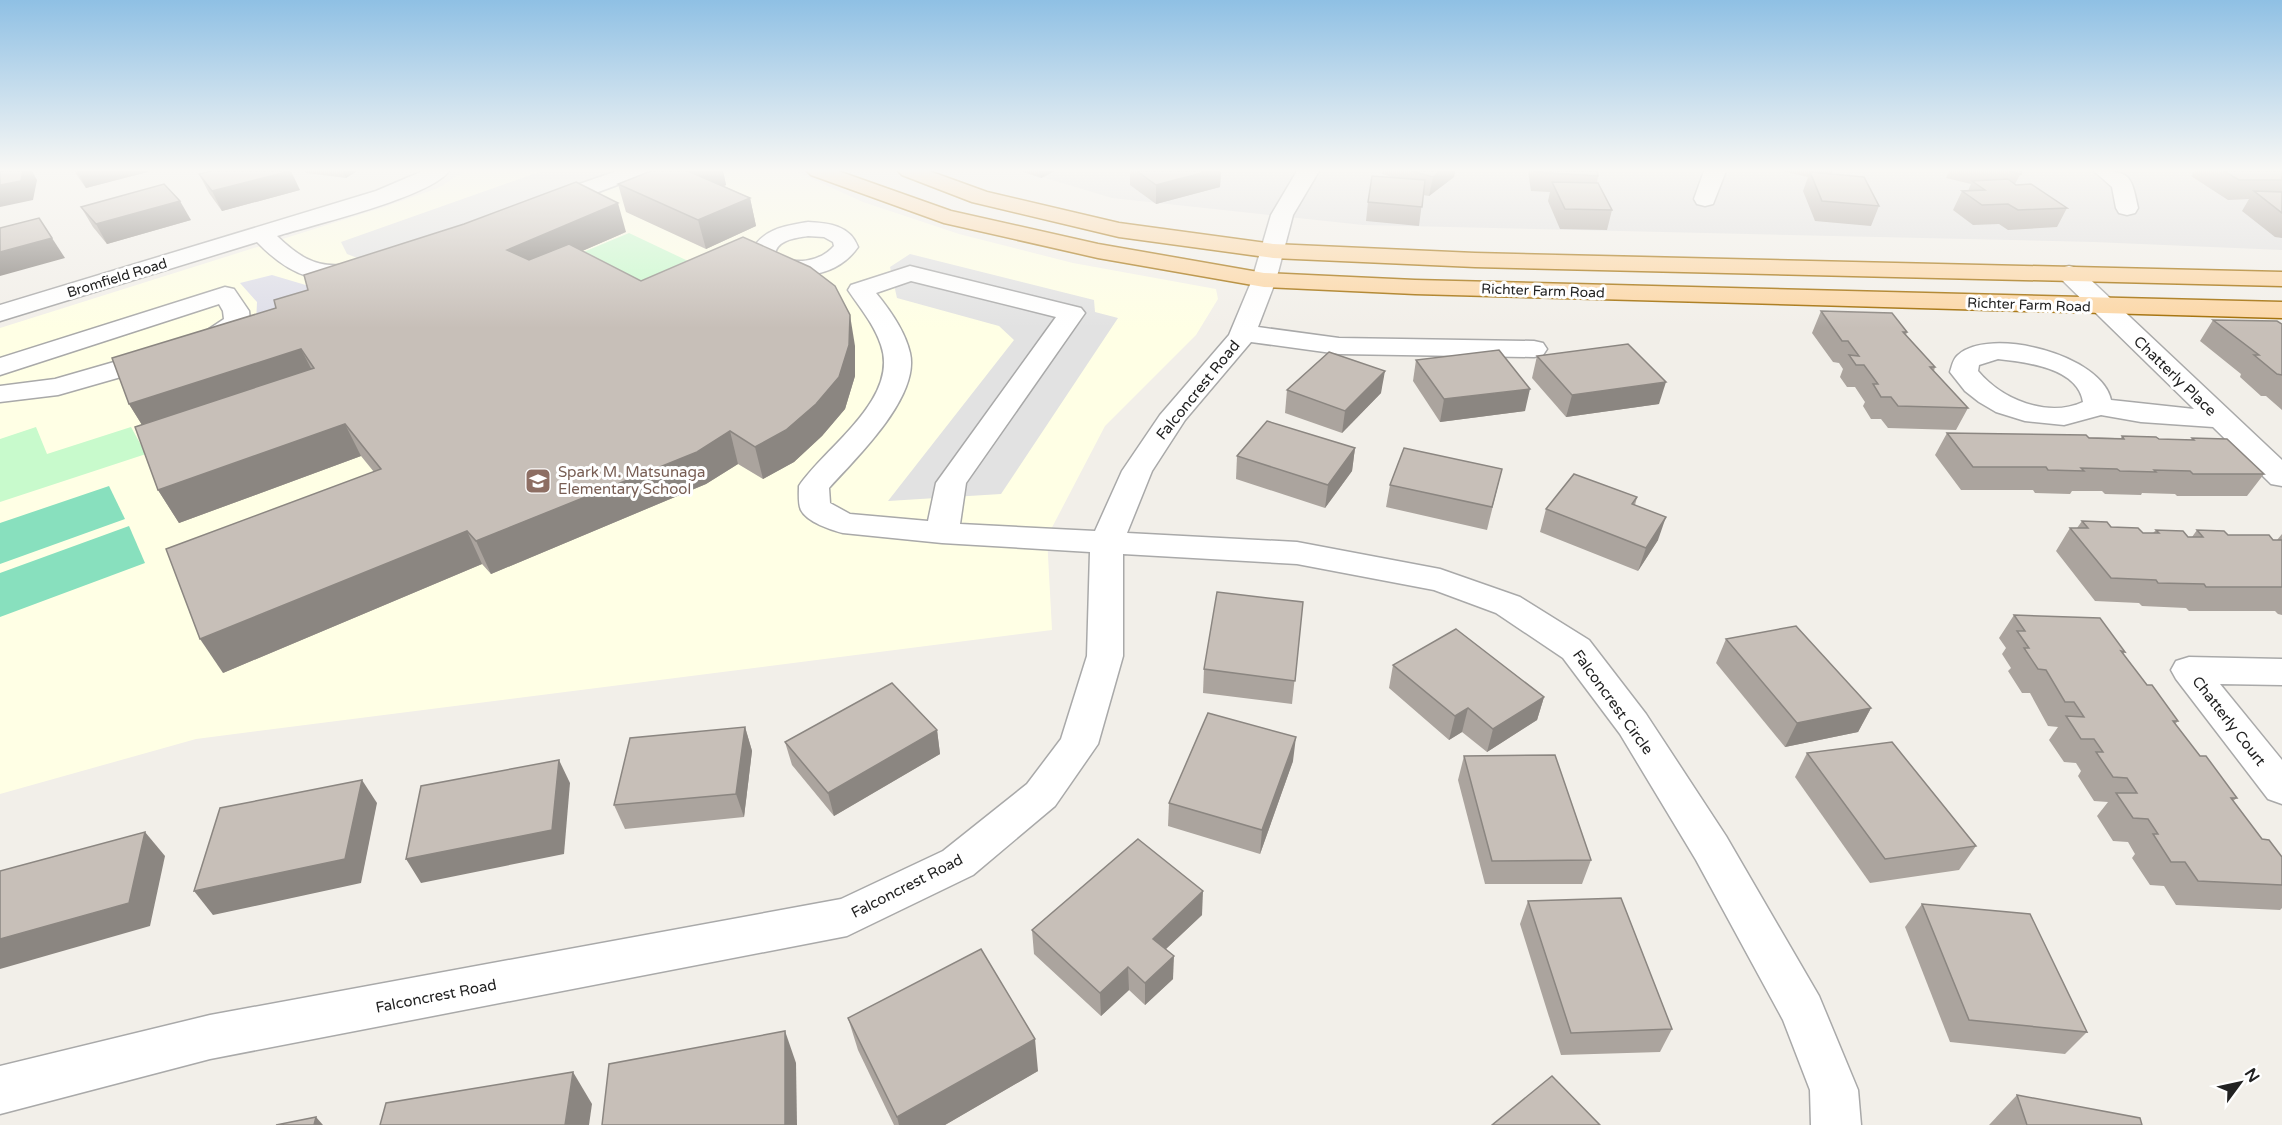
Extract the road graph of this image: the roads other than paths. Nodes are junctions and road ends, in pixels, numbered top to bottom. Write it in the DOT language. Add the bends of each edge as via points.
graph roads {
  1 [pos="296,224"];
  2 [pos="977,224"];
  3 [pos="1092,224"];
  4 [pos="1280,224"];
  5 [pos="262,234"];
  6 [pos="376,265"];
  7 [pos="1268,265"];
  8 [pos="804,267"];
  9 [pos="2069,273"];
  10 [pos="2282,279"];
  11 [pos="870,301"];
  12 [pos="2103,307"];
  13 [pos="2282,310"];
  14 [pos="0,313"];
  15 [pos="1243,333"];
  16 [pos="1534,350"];
  17 [pos="0,367"];
  18 [pos="0,394"];
  19 [pos="2098,406"];
  20 [pos="2219,418"];
  21 [pos="2282,477"];
  22 [pos="942,533"];
  23 [pos="1107,541"];
  24 [pos="2282,672"];
  25 [pos="2282,788"];
  26 [pos="0,1090"];
  27 [pos="1836,1125"];
  1 -- 5 [label="street, Bromfield Road"];
  2 -- 7 [label="main road, Richter Farm Road" via="1098,251"];
  3 -- 7 [label="main road, Richter Farm Road"];
  4 -- 7 [label="street, Falconcrest Road"];
  5 -- 6 [label="street" via="294,266 315,272 337,274"];
  5 -- 14 [label="street, Bromfield Road"];
  7 -- 9 [label="main road, Richter Farm Road" via="1474,260"];
  7 -- 12 [label="main road, Richter Farm Road" via="1427,288"];
  7 -- 15 [label="street, Falconcrest Road"];
  8 -- 11 [label="street"];
  9 -- 10 [label="main road, Richter Farm Road"];
  9 -- 12 [label="street, Chatterly Place"];
  11 -- 22 [label="street, Falconcrest Circle" via="879,312 898,361 891,389 871,423 814,486 815,508 843,523"];
  11 -- 22 [label="street" via="860,290 910,273 1072,313 951,483"];
  12 -- 13 [label="main road, Richter Farm Road"];
  12 -- 20 [label="street, Chatterly Place"];
  15 -- 16 [label="street" via="1339,346"];
  15 -- 23 [label="street, Falconcrest Road" via="1174,415 1137,471"];
  17 -- 18 [label="street" via="225,294 236,311 237,321 224,334 202,345 58,387"];
  19 -- 20 [label="street"];
  20 -- 21 [label="street, Chatterly Place"];
  22 -- 23 [label="street, Falconcrest Circle"];
  23 -- 26 [label="street, Falconcrest Road" via="1106,656 1079,744 1041,795 958,863 847,917 210,1037"];
  23 -- 27 [label="street, Falconcrest Circle" via="1297,553 1440,580 1508,605 1576,649 1633,724 1712,848 1803,1011 1834,1090"];
  24 -- 25 [label="street, Chatterly Court" via="2190,670"];
}
